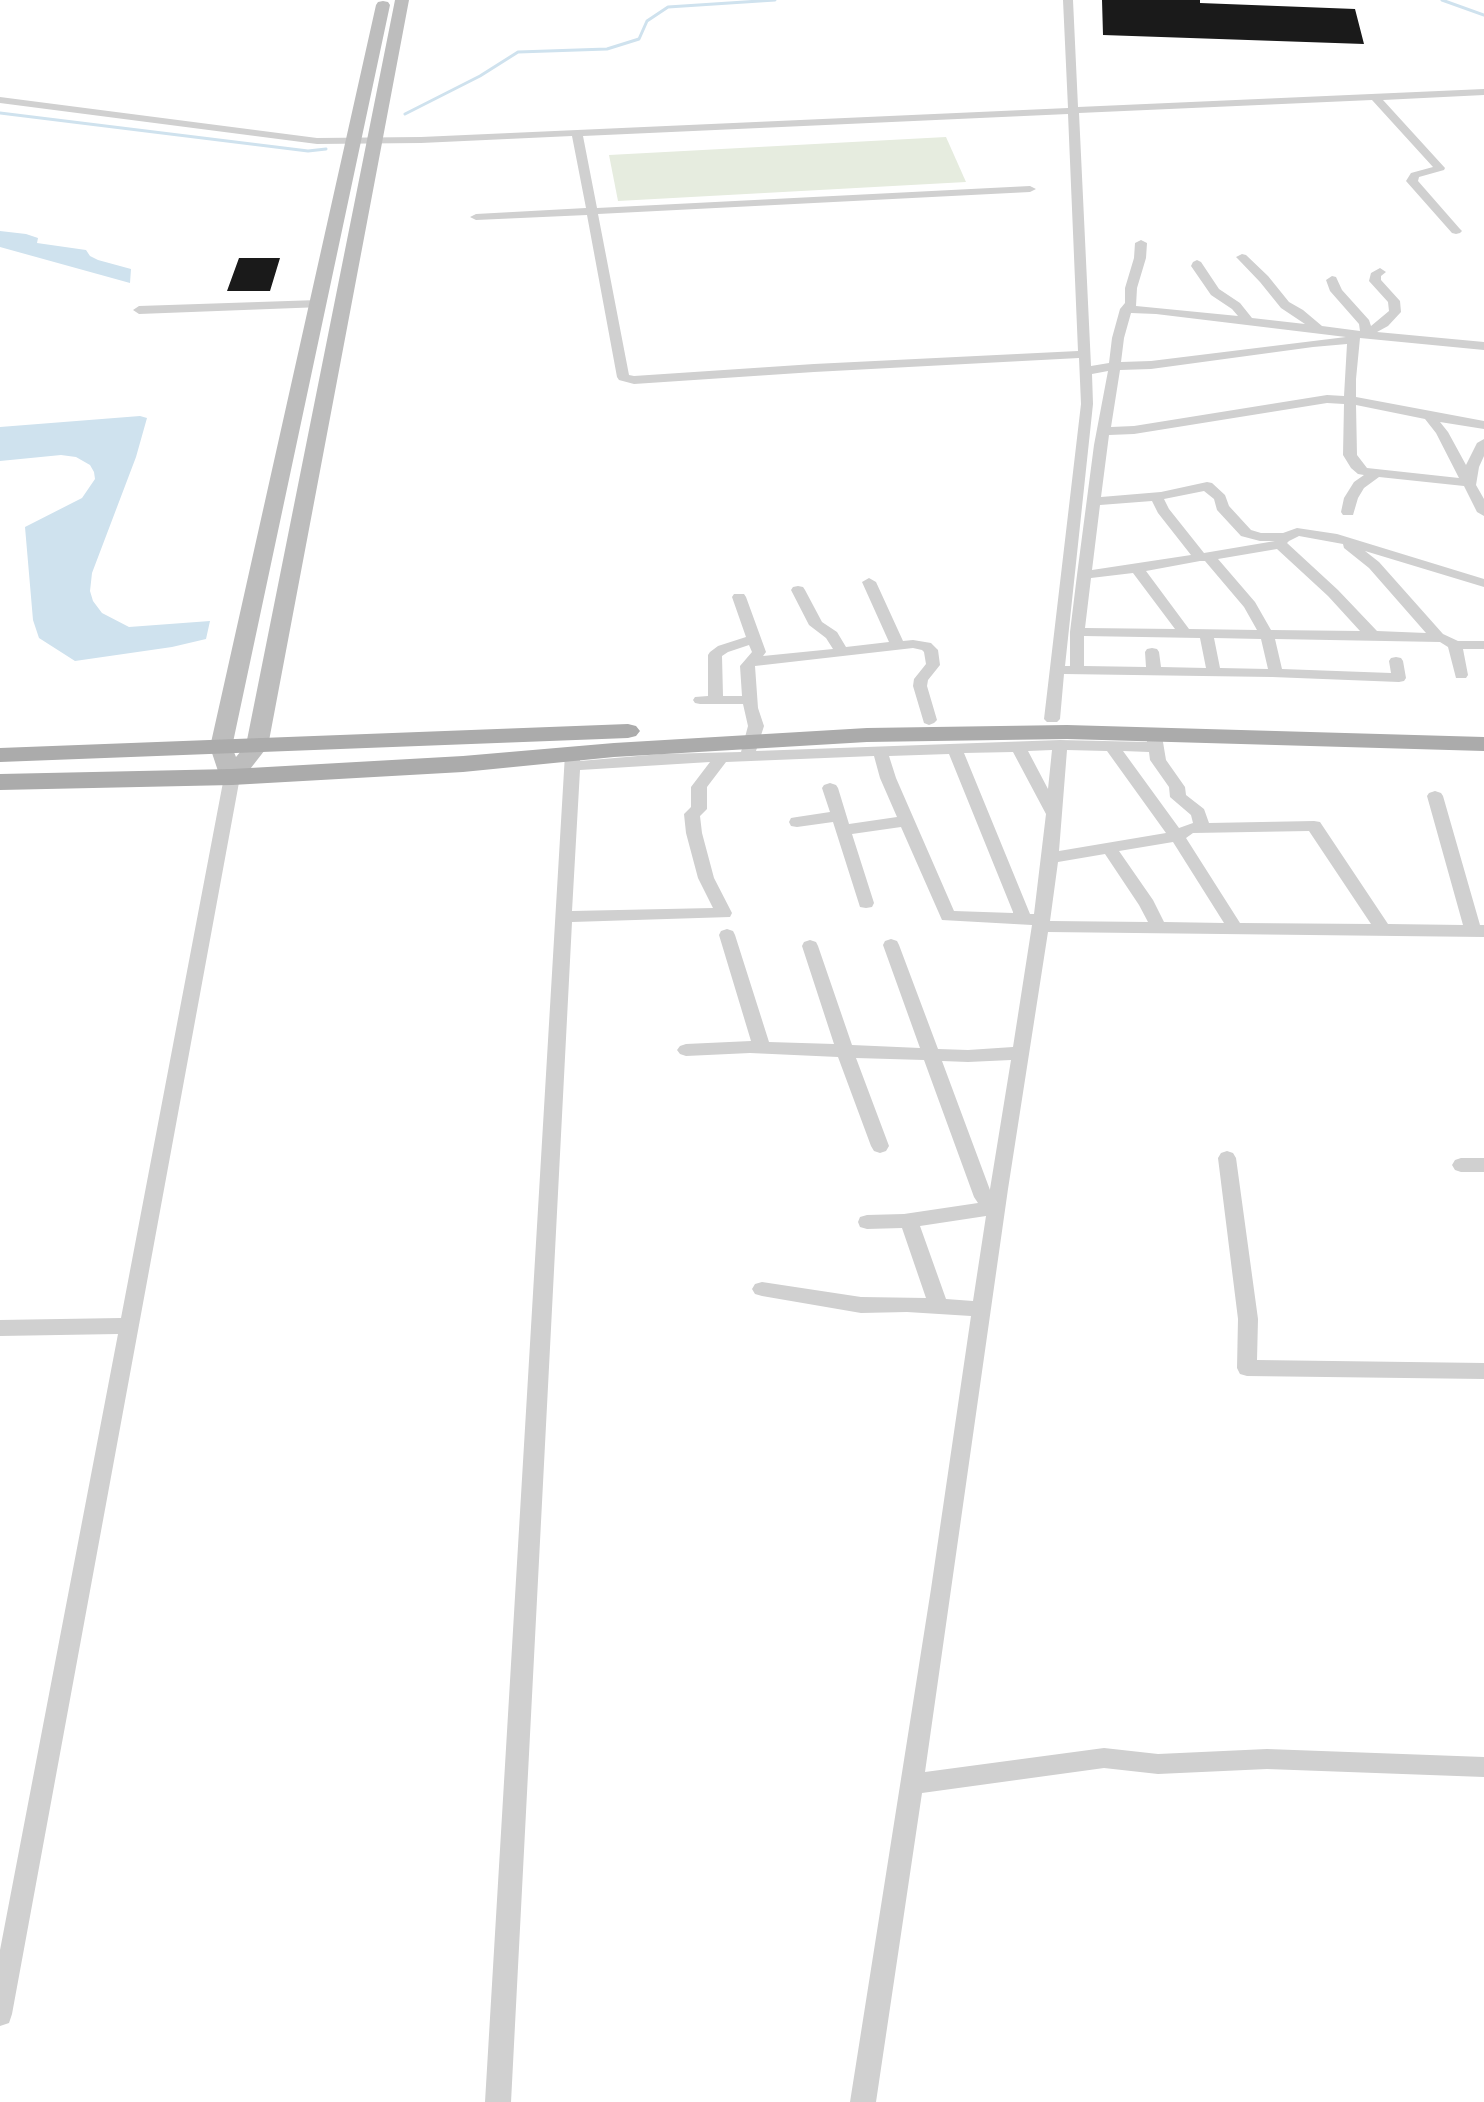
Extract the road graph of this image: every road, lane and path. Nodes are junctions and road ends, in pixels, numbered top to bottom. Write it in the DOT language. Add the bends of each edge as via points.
graph roads {
  1 [pos="384,0"];
  2 [pos="402,0"];
  3 [pos="1068,0"];
  4 [pos="1484,92"];
  5 [pos="1375,97"];
  6 [pos="0,100"];
  7 [pos="1073,111"];
  8 [pos="577,133"];
  9 [pos="374,140"];
  10 [pos="353,141"];
  11 [pos="1030,189"];
  12 [pos="592,211"];
  13 [pos="476,217"];
  14 [pos="1456,231"];
  15 [pos="1141,244"];
  16 [pos="1242,257"];
  17 [pos="1197,264"];
  18 [pos="1380,272"];
  19 [pos="1332,280"];
  20 [pos="318,304"];
  21 [pos="1126,309"];
  22 [pos="139,310"];
  23 [pos="1247,320"];
  24 [pos="1317,328"];
  25 [pos="1358,336"];
  26 [pos="1484,346"];
  27 [pos="1084,354"];
  28 [pos="1115,366"];
  29 [pos="1085,372"];
  30 [pos="1350,400"];
  31 [pos="1429,416"];
  32 [pos="1484,425"];
  33 [pos="1104,430"];
  34 [pos="1484,443"];
  35 [pos="1376,473"];
  36 [pos="1471,483"];
  37 [pos="1156,496"];
  38 [pos="1095,501"];
  39 [pos="1348,512"];
  40 [pos="1484,512"];
  41 [pos="1284,539"];
  42 [pos="1343,540"];
  43 [pos="1205,557"];
  44 [pos="1137,568"];
  45 [pos="1084,575"];
  46 [pos="870,582"];
  47 [pos="1484,583"];
  48 [pos="798,590"];
  49 [pos="739,597"];
  50 [pos="1077,632"];
  51 [pos="1185,633"];
  52 [pos="1206,634"];
  53 [pos="1267,634"];
  54 [pos="1373,636"];
  55 [pos="1439,638"];
  56 [pos="754,639"];
  57 [pos="1455,645"];
  58 [pos="1484,645"];
  59 [pos="898,646"];
  60 [pos="842,652"];
  61 [pos="1152,652"];
  62 [pos="1396,661"];
  63 [pos="750,662"];
  64 [pos="1057,670"];
  65 [pos="1077,670"];
  66 [pos="1154,672"];
  67 [pos="1214,672"];
  68 [pos="1276,673"];
  69 [pos="1461,675"];
  70 [pos="700,700"];
  71 [pos="716,700"];
  72 [pos="750,700"];
  73 [pos="1052,719"];
  74 [pos="929,720"];
  75 [pos="1484,731"];
  76 [pos="752,741"];
  77 [pos="1154,741"];
  78 [pos="1484,744"];
  79 [pos="1060,745"];
  80 [pos="257,746"];
  81 [pos="1111,746"];
  82 [pos="221,747"];
  83 [pos="1018,747"];
  84 [pos="955,749"];
  85 [pos="880,751"];
  86 [pos="0,755"];
  87 [pos="722,756"];
  88 [pos="573,760"];
  89 [pos="232,778"];
  90 [pos="0,782"];
  91 [pos="830,788"];
  92 [pos="1435,796"];
  93 [pos="1054,814"];
  94 [pos="906,821"];
  95 [pos="797,822"];
  96 [pos="840,823"];
  97 [pos="1202,828"];
  98 [pos="1177,836"];
  99 [pos="1109,848"];
  100 [pos="1050,858"];
  101 [pos="866,903"];
  102 [pos="564,917"];
  103 [pos="1022,919"];
  104 [pos="1159,928"];
  105 [pos="1236,929"];
  106 [pos="1383,929"];
  107 [pos="1040,931"];
  108 [pos="1479,931"];
  109 [pos="727,936"];
  110 [pos="890,945"];
  111 [pos="810,946"];
  112 [pos="762,1047"];
  113 [pos="686,1050"];
  114 [pos="845,1051"];
  115 [pos="1021,1053"];
  116 [pos="931,1054"];
  117 [pos="880,1146"];
  118 [pos="1227,1158"];
  119 [pos="1461,1165"];
  120 [pos="1484,1165"];
  121 [pos="996,1207"];
  122 [pos="909,1220"];
  123 [pos="867,1222"];
  124 [pos="762,1289"];
  125 [pos="939,1306"];
  126 [pos="982,1309"];
  127 [pos="128,1326"];
  128 [pos="0,1328"];
  129 [pos="1484,1371"];
  130 [pos="1484,1767"];
  131 [pos="912,1784"];
  132 [pos="0,2014"];
  133 [pos="498,2102"];
  134 [pos="863,2102"];
  1 -- 10 [label="main road"];
  2 -- 9 [label="main road"];
  3 -- 7 [label="street"];
  4 -- 5 [label="street"];
  5 -- 7 [label="street"];
  5 -- 14 [label="street" via="1440,168 1415,175 1412,181"];
  6 -- 10 [label="street" via="317,141"];
  7 -- 8 [label="street"];
  7 -- 27 [label="street"];
  8 -- 9 [label="street"];
  8 -- 12 [label="street"];
  9 -- 10 [label="street"];
  9 -- 80 [label="main road"];
  10 -- 20 [label="main road"];
  11 -- 12 [label="street"];
  12 -- 13 [label="street"];
  12 -- 27 [label="street" via="623,377 634,380"];
  15 -- 21 [label="street" via="1131,288 1131,304"];
  16 -- 24 [label="street" via="1285,305"];
  17 -- 23 [label="street" via="1215,292 1236,306"];
  18 -- 25 [label="street" via="1375,275 1375,281 1394,301 1395,312 1384,323"];
  19 -- 25 [label="street" via="1336,291 1365,323"];
  20 -- 22 [label="street"];
  20 -- 82 [label="main road"];
  21 -- 23 [label="street"];
  21 -- 28 [label="street"];
  23 -- 24 [label="street"];
  24 -- 25 [label="street"];
  25 -- 26 [label="street"];
  25 -- 28 [label="street" via="1151,365"];
  25 -- 30 [label="street"];
  27 -- 29 [label="street"];
  28 -- 29 [label="street"];
  28 -- 33 [label="street"];
  29 -- 64 [label="street" via="1087,404"];
  30 -- 31 [label="street"];
  30 -- 33 [label="street" via="1327,399 1134,430"];
  30 -- 35 [label="street" via="1350,455 1363,470"];
  31 -- 32 [label="street"];
  31 -- 36 [label="street" via="1442,432"];
  33 -- 38 [label="street"];
  34 -- 36 [label="street" via="1472,467"];
  35 -- 36 [label="street"];
  35 -- 39 [label="street" via="1358,485"];
  36 -- 40 [label="street"];
  37 -- 38 [label="street"];
  37 -- 41 [label="street" via="1207,486 1246,533"];
  37 -- 43 [label="street" via="1163,510"];
  38 -- 45 [label="street"];
  41 -- 42 [label="street" via="1297,532"];
  41 -- 43 [label="street"];
  41 -- 54 [label="street" via="1302,566 1333,593"];
  42 -- 47 [label="street"];
  42 -- 55 [label="street" via="1374,565"];
  43 -- 44 [label="street"];
  43 -- 53 [label="street" via="1250,605"];
  44 -- 45 [label="street"];
  44 -- 51 [label="street"];
  45 -- 50 [label="street"];
  46 -- 59 [label="street"];
  48 -- 60 [label="street" via="816,625 832,635"];
  49 -- 56 [label="street"];
  50 -- 51 [label="street"];
  50 -- 65 [label="street"];
  51 -- 52 [label="street"];
  52 -- 53 [label="street"];
  52 -- 67 [label="street"];
  53 -- 54 [label="street"];
  53 -- 68 [label="street"];
  54 -- 55 [label="street"];
  55 -- 57 [label="street"];
  56 -- 63 [label="street" via="759,652"];
  56 -- 71 [label="street" via="723,649 716,655"];
  57 -- 58 [label="street"];
  57 -- 69 [label="street"];
  59 -- 60 [label="street"];
  59 -- 74 [label="street" via="922,645 931,650 933,664 920,679"];
  60 -- 63 [label="street"];
  61 -- 66 [label="street"];
  62 -- 68 [label="street" via="1399,678"];
  63 -- 72 [label="street" via="747,666"];
  64 -- 65 [label="street"];
  64 -- 73 [label="street"];
  65 -- 66 [label="street"];
  66 -- 67 [label="street"];
  67 -- 68 [label="street"];
  70 -- 71 [label="street"];
  71 -- 72 [label="street"];
  72 -- 76 [label="street"];
  73 -- 74 [label="main road"];
  73 -- 75 [label="main road"];
  74 -- 76 [label="main road"];
  76 -- 77 [label="main road" via="867,735 1067,732"];
  76 -- 80 [label="main road"];
  76 -- 85 [label="street"];
  76 -- 87 [label="street"];
  76 -- 88 [label="main road"];
  77 -- 78 [label="main road"];
  77 -- 81 [label="street"];
  77 -- 97 [label="street" via="1158,760 1177,787 1178,797 1198,813"];
  79 -- 81 [label="street"];
  79 -- 83 [label="street"];
  79 -- 93 [label="street"];
  80 -- 82 [label="main road"];
  80 -- 89 [label="main road"];
  81 -- 98 [label="street"];
  82 -- 86 [label="main road"];
  82 -- 89 [label="main road"];
  83 -- 84 [label="street"];
  83 -- 93 [label="street"];
  84 -- 85 [label="street"];
  84 -- 103 [label="street"];
  85 -- 94 [label="street"];
  87 -- 88 [label="street"];
  87 -- 102 [label="street" via="699,787 699,809 692,814 706,878 724,913"];
  88 -- 89 [label="main road"];
  88 -- 102 [label="street"];
  89 -- 90 [label="main road"];
  89 -- 127 [label="street"];
  91 -- 96 [label="street"];
  92 -- 108 [label="street"];
  93 -- 100 [label="street"];
  94 -- 96 [label="street"];
  94 -- 103 [label="street" via="948,916"];
  95 -- 96 [label="street"];
  96 -- 101 [label="street"];
  97 -- 98 [label="street" via="1190,828"];
  97 -- 106 [label="street" via="1314,826"];
  98 -- 99 [label="street"];
  98 -- 105 [label="street"];
  99 -- 100 [label="street"];
  99 -- 104 [label="street"];
  100 -- 107 [label="street"];
  102 -- 133 [label="street"];
  103 -- 107 [label="street"];
  104 -- 105 [label="street"];
  104 -- 107 [label="street"];
  105 -- 106 [label="street"];
  106 -- 108 [label="street"];
  107 -- 115 [label="street"];
  109 -- 112 [label="street"];
  110 -- 116 [label="street"];
  111 -- 114 [label="street"];
  112 -- 113 [label="street"];
  112 -- 114 [label="street"];
  114 -- 116 [label="street"];
  114 -- 117 [label="street"];
  115 -- 116 [label="street"];
  115 -- 121 [label="street"];
  116 -- 121 [label="street" via="983,1197"];
  118 -- 129 [label="street" via="1248,1319 1247,1368"];
  119 -- 120 [label="street"];
  121 -- 122 [label="street"];
  121 -- 126 [label="street"];
  122 -- 123 [label="street"];
  122 -- 125 [label="street"];
  124 -- 125 [label="street" via="861,1306"];
  125 -- 126 [label="street"];
  126 -- 131 [label="street"];
  127 -- 128 [label="street"];
  127 -- 132 [label="street"];
  130 -- 131 [label="street" via="1267,1759 1158,1764 1104,1758"];
  131 -- 134 [label="street"];
}
